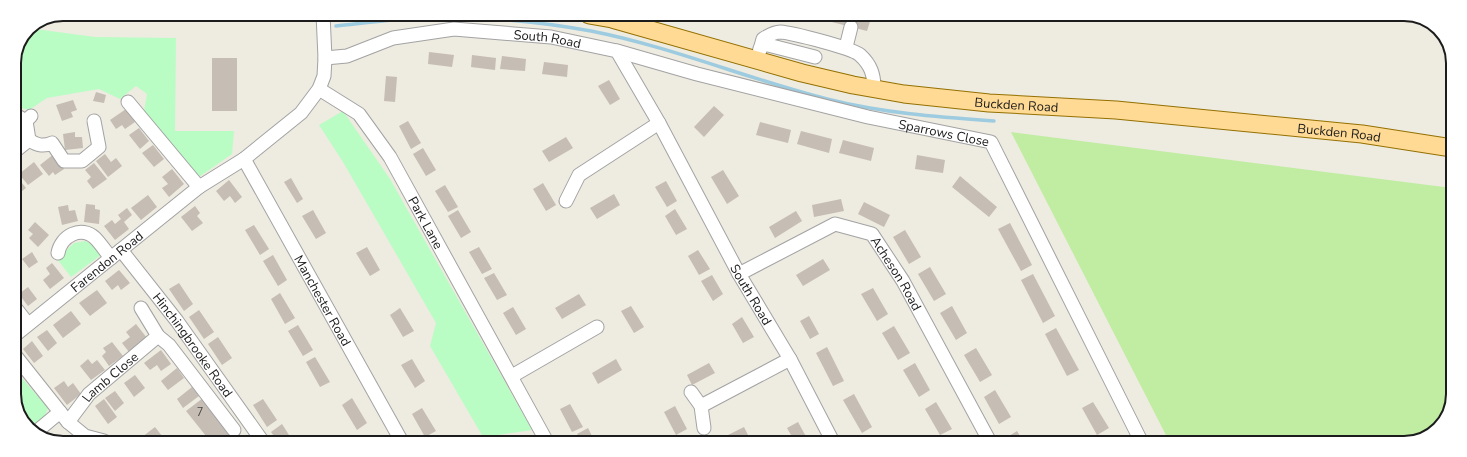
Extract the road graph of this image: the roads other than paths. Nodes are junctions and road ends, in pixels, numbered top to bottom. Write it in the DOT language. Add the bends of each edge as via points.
graph roads {
  1 [pos="323,21"];
  2 [pos="627,21"];
  3 [pos="851,27"];
  4 [pos="846,48"];
  5 [pos="617,51"];
  6 [pos="759,55"];
  7 [pos="815,57"];
  8 [pos="325,58"];
  9 [pos="874,88"];
  10 [pos="319,89"];
  11 [pos="128,102"];
  12 [pos="21,116"];
  13 [pos="94,121"];
  14 [pos="659,123"];
  15 [pos="29,140"];
  16 [pos="21,146"];
  17 [pos="1446,147"];
  18 [pos="244,159"];
  19 [pos="199,187"];
  20 [pos="566,201"];
  21 [pos="58,253"];
  22 [pos="116,254"];
  23 [pos="739,274"];
  24 [pos="141,308"];
  25 [pos="21,315"];
  26 [pos="28,324"];
  27 [pos="598,327"];
  28 [pos="21,330"];
  29 [pos="158,336"];
  30 [pos="790,359"];
  31 [pos="21,363"];
  32 [pos="512,376"];
  33 [pos="691,392"];
  34 [pos="701,406"];
  35 [pos="64,417"];
  36 [pos="704,428"];
  37 [pos="40,430"];
  38 [pos="234,430"];
  39 [pos="80,436"];
  40 [pos="259,436"];
  41 [pos="399,436"];
  42 [pos="544,436"];
  43 [pos="830,436"];
  44 [pos="987,436"];
  45 [pos="1138,436"];
  1 -- 8 [label="street, Farendon Road"];
  2 -- 6 [label="main road, Buckden Road"];
  3 -- 4 [label="street"];
  4 -- 6 [label="street" via="779,32 763,39"];
  4 -- 9 [label="street" via="860,55 868,65 874,76"];
  5 -- 8 [label="street, South Road" via="551,36 454,30 393,38 347,56"];
  5 -- 14 [label="street, South Road"];
  5 -- 45 [label="street, Sparrows Close" via="868,117 991,142"];
  6 -- 7 [label="street" via="763,46 768,45"];
  6 -- 9 [label="main road, Buckden Road" via="802,73"];
  8 -- 10 [label="street, Farendon Road" via="324,76"];
  9 -- 17 [label="main road, Buckden Road" via="989,103 1116,110 1362,134"];
  10 -- 18 [label="street, Farendon Road" via="301,113"];
  10 -- 32 [label="street, Park Lane" via="359,114 390,157"];
  11 -- 19 [label="street"];
  12 -- 15 [label="street" via="29,118"];
  13 -- 15 [label="street" via="100,146 82,161 64,160 52,143 46,146 37,145"];
  14 -- 20 [label="street" via="579,175"];
  14 -- 23 [label="street, South Road"];
  15 -- 16 [label="street"];
  18 -- 19 [label="street, Farendon Road"];
  18 -- 41 [label="street, Manchester Road"];
  19 -- 22 [label="street, Farendon Road"];
  21 -- 22 [label="street, Hinchingbrooke Road" via="59,245 66,237 76,232 95,237"];
  22 -- 26 [label="street, Farendon Road"];
  22 -- 40 [label="street, Hinchingbrooke Road" via="177,321"];
  23 -- 30 [label="street, South Road"];
  23 -- 44 [label="street, Acheson Road" via="835,224 872,234 903,281"];
  24 -- 29 [label="street"];
  25 -- 26 [label="street"];
  26 -- 28 [label="street, Farendon Road"];
  27 -- 32 [label="street"];
  29 -- 35 [label="street, Lamb Close"];
  29 -- 38 [label="street" via="169,345"];
  30 -- 34 [label="street"];
  30 -- 43 [label="street, South Road"];
  31 -- 35 [label="street"];
  32 -- 42 [label="street, Park Lane"];
  33 -- 34 [label="street"];
  34 -- 36 [label="street"];
  35 -- 37 [label="street, Lamb Close"];
  35 -- 39 [label="street"];
}
